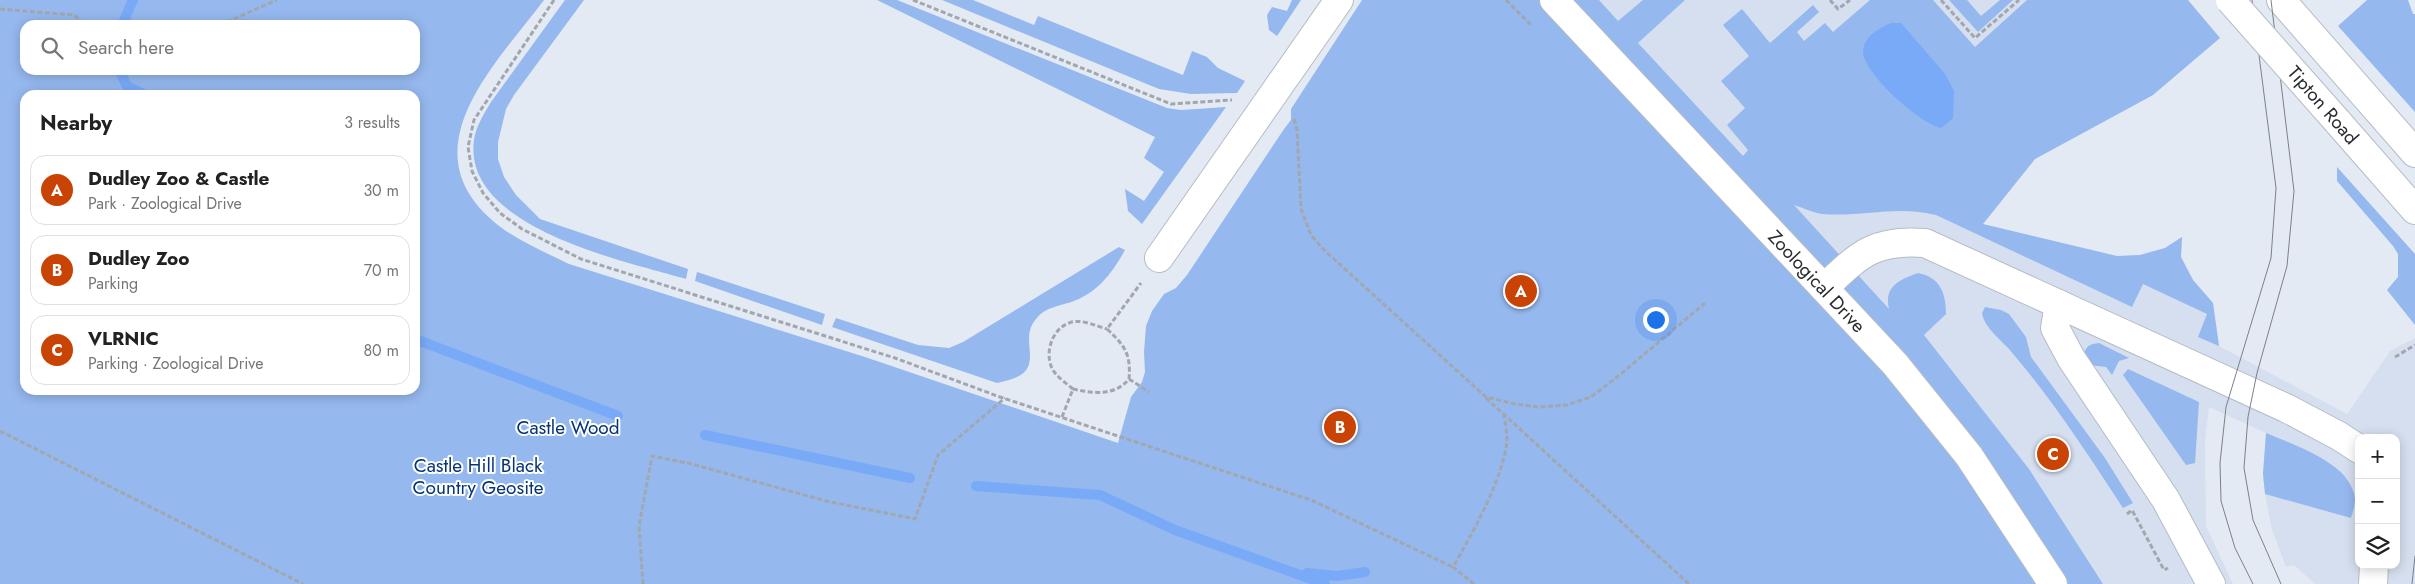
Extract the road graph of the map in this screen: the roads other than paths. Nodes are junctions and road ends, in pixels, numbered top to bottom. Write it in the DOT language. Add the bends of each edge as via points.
graph roads {
  1 [pos="1339,0"];
  2 [pos="1554,0"];
  3 [pos="2230,0"];
  4 [pos="2281,0"];
  5 [pos="2415,153"];
  6 [pos="2415,210"];
  7 [pos="1159,258"];
  8 [pos="1824,288"];
  9 [pos="2059,304"];
  10 [pos="2349,442"];
  11 [pos="2374,569"];
  12 [pos="2054,584"];
  13 [pos="2211,584"];
  14 [pos="2373,584"];
  1 -- 7 [label="street"];
  2 -- 8 [label="street, Zoological Drive"];
  3 -- 6 [label="street, Tipton Road, bridge"];
  4 -- 5 [label="street, Tipton Road"];
  8 -- 9 [label="street" via="1868,251 1889,242 1904,241 1925,243 1940,249"];
  8 -- 12 [label="street, Zoological Drive" via="1895,364 1969,456"];
  9 -- 10 [label="street" via="2286,408"];
  9 -- 13 [label="street" via="2055,328 2071,358 2166,500"];
  11 -- 14 [label="street"];
}
